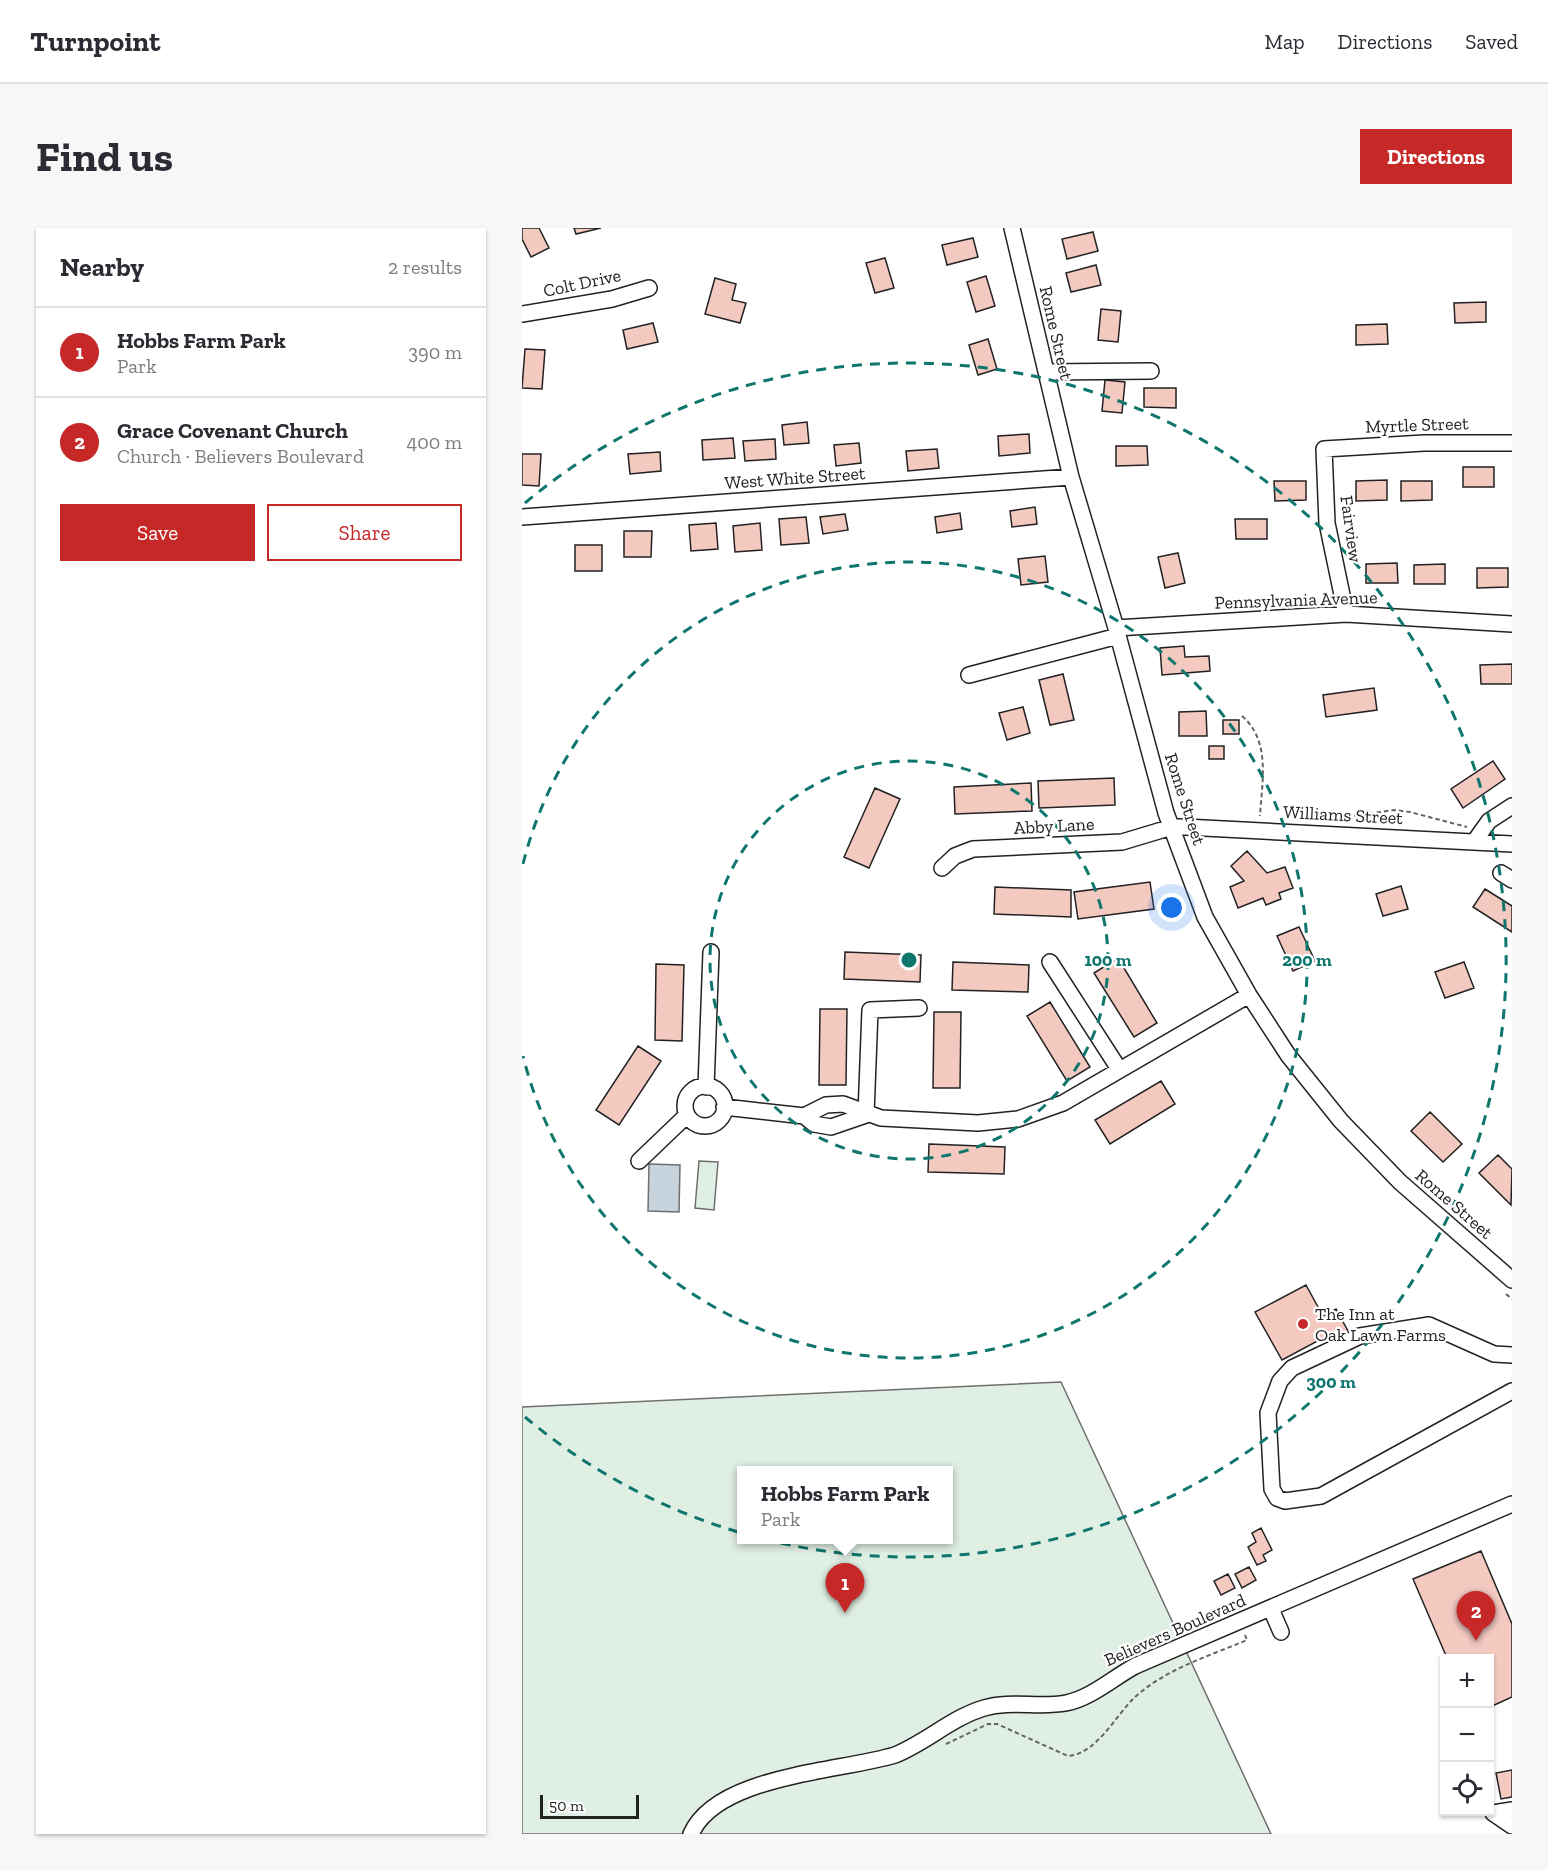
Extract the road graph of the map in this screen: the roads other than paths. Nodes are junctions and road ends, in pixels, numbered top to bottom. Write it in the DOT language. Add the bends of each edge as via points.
graph roads {
  1 [pos="1012,228"];
  2 [pos="649,288"];
  3 [pos="522,314"];
  4 [pos="1151,371"];
  5 [pos="1046,372"];
  6 [pos="1512,443"];
  7 [pos="1324,449"];
  8 [pos="1071,477"];
  9 [pos="522,517"];
  10 [pos="1346,614"];
  11 [pos="1512,624"];
  12 [pos="1117,632"];
  13 [pos="969,675"];
  14 [pos="1512,806"];
  15 [pos="1172,827"];
  16 [pos="1474,835"];
  17 [pos="1512,844"];
  18 [pos="942,868"];
  19 [pos="711,952"];
  20 [pos="1050,962"];
  21 [pos="1249,995"];
  22 [pos="919,1008"];
  23 [pos="1119,1069"];
  24 [pos="706,1087"];
  25 [pos="724,1107"];
  26 [pos="687,1115"];
  27 [pos="867,1115"];
  28 [pos="804,1116"];
  29 [pos="639,1161"];
  30 [pos="1512,1280"];
  31 [pos="1512,1355"];
  32 [pos="1512,1391"];
  33 [pos="1512,1504"];
  34 [pos="1271,1609"];
  35 [pos="1281,1632"];
  36 [pos="1512,1810"];
  37 [pos="1494,1812"];
  38 [pos="1494,1814"];
  39 [pos="1512,1826"];
  40 [pos="691,1834"];
  1 -- 5 [label="street, Rome Street"];
  2 -- 3 [label="street, Colt Drive" via="612,299"];
  4 -- 5 [label="street"];
  5 -- 8 [label="street, Rome Street"];
  6 -- 7 [label="street, Myrtle Street"];
  7 -- 10 [label="street, Fairview" via="1327,523"];
  8 -- 9 [label="street, West White Street"];
  8 -- 12 [label="street, Rome Street"];
  10 -- 11 [label="street, Pennsylvania Avenue"];
  10 -- 12 [label="street, Pennsylvania Avenue"];
  12 -- 13 [label="street, Pennsylvania Avenue"];
  12 -- 15 [label="street, Rome Street"];
  14 -- 16 [label="street"];
  15 -- 16 [label="street, Williams Street"];
  15 -- 18 [label="street, Abby Lane" via="1122,842 973,849 955,856"];
  15 -- 21 [label="street, Rome Street" via="1205,917"];
  16 -- 17 [label="street, Williams Street"];
  19 -- 24 [label="street"];
  20 -- 23 [label="street"];
  21 -- 23 [label="street"];
  21 -- 30 [label="street, Rome Street" via="1293,1062 1367,1151"];
  22 -- 27 [label="street" via="870,1010"];
  23 -- 27 [label="street" via="1063,1103 1018,1119 978,1123"];
  24 -- 25 [label="street" via="721,1094"];
  24 -- 26 [label="street" via="699,1086 688,1095 684,1108"];
  25 -- 26 [label="street" via="721,1118 710,1126 696,1124"];
  25 -- 28 [label="street"];
  26 -- 29 [label="street"];
  27 -- 28 [label="street" via="831,1127 814,1124"];
  27 -- 28 [label="street" via="843,1104 826,1105"];
  31 -- 32 [label="street" via="1494,1354 1430,1325 1360,1336 1292,1368 1281,1379 1268,1413 1272,1489 1277,1498 1285,1501 1322,1496"];
  33 -- 34 [label="street, Believers Boulevard"];
  34 -- 35 [label="street"];
  34 -- 40 [label="street, Believers Boulevard" via="1135,1666 1066,1703 985,1708 957,1718 895,1755 752,1787 710,1808"];
  36 -- 37 [label="street"];
  38 -- 39 [label="street"];
}
